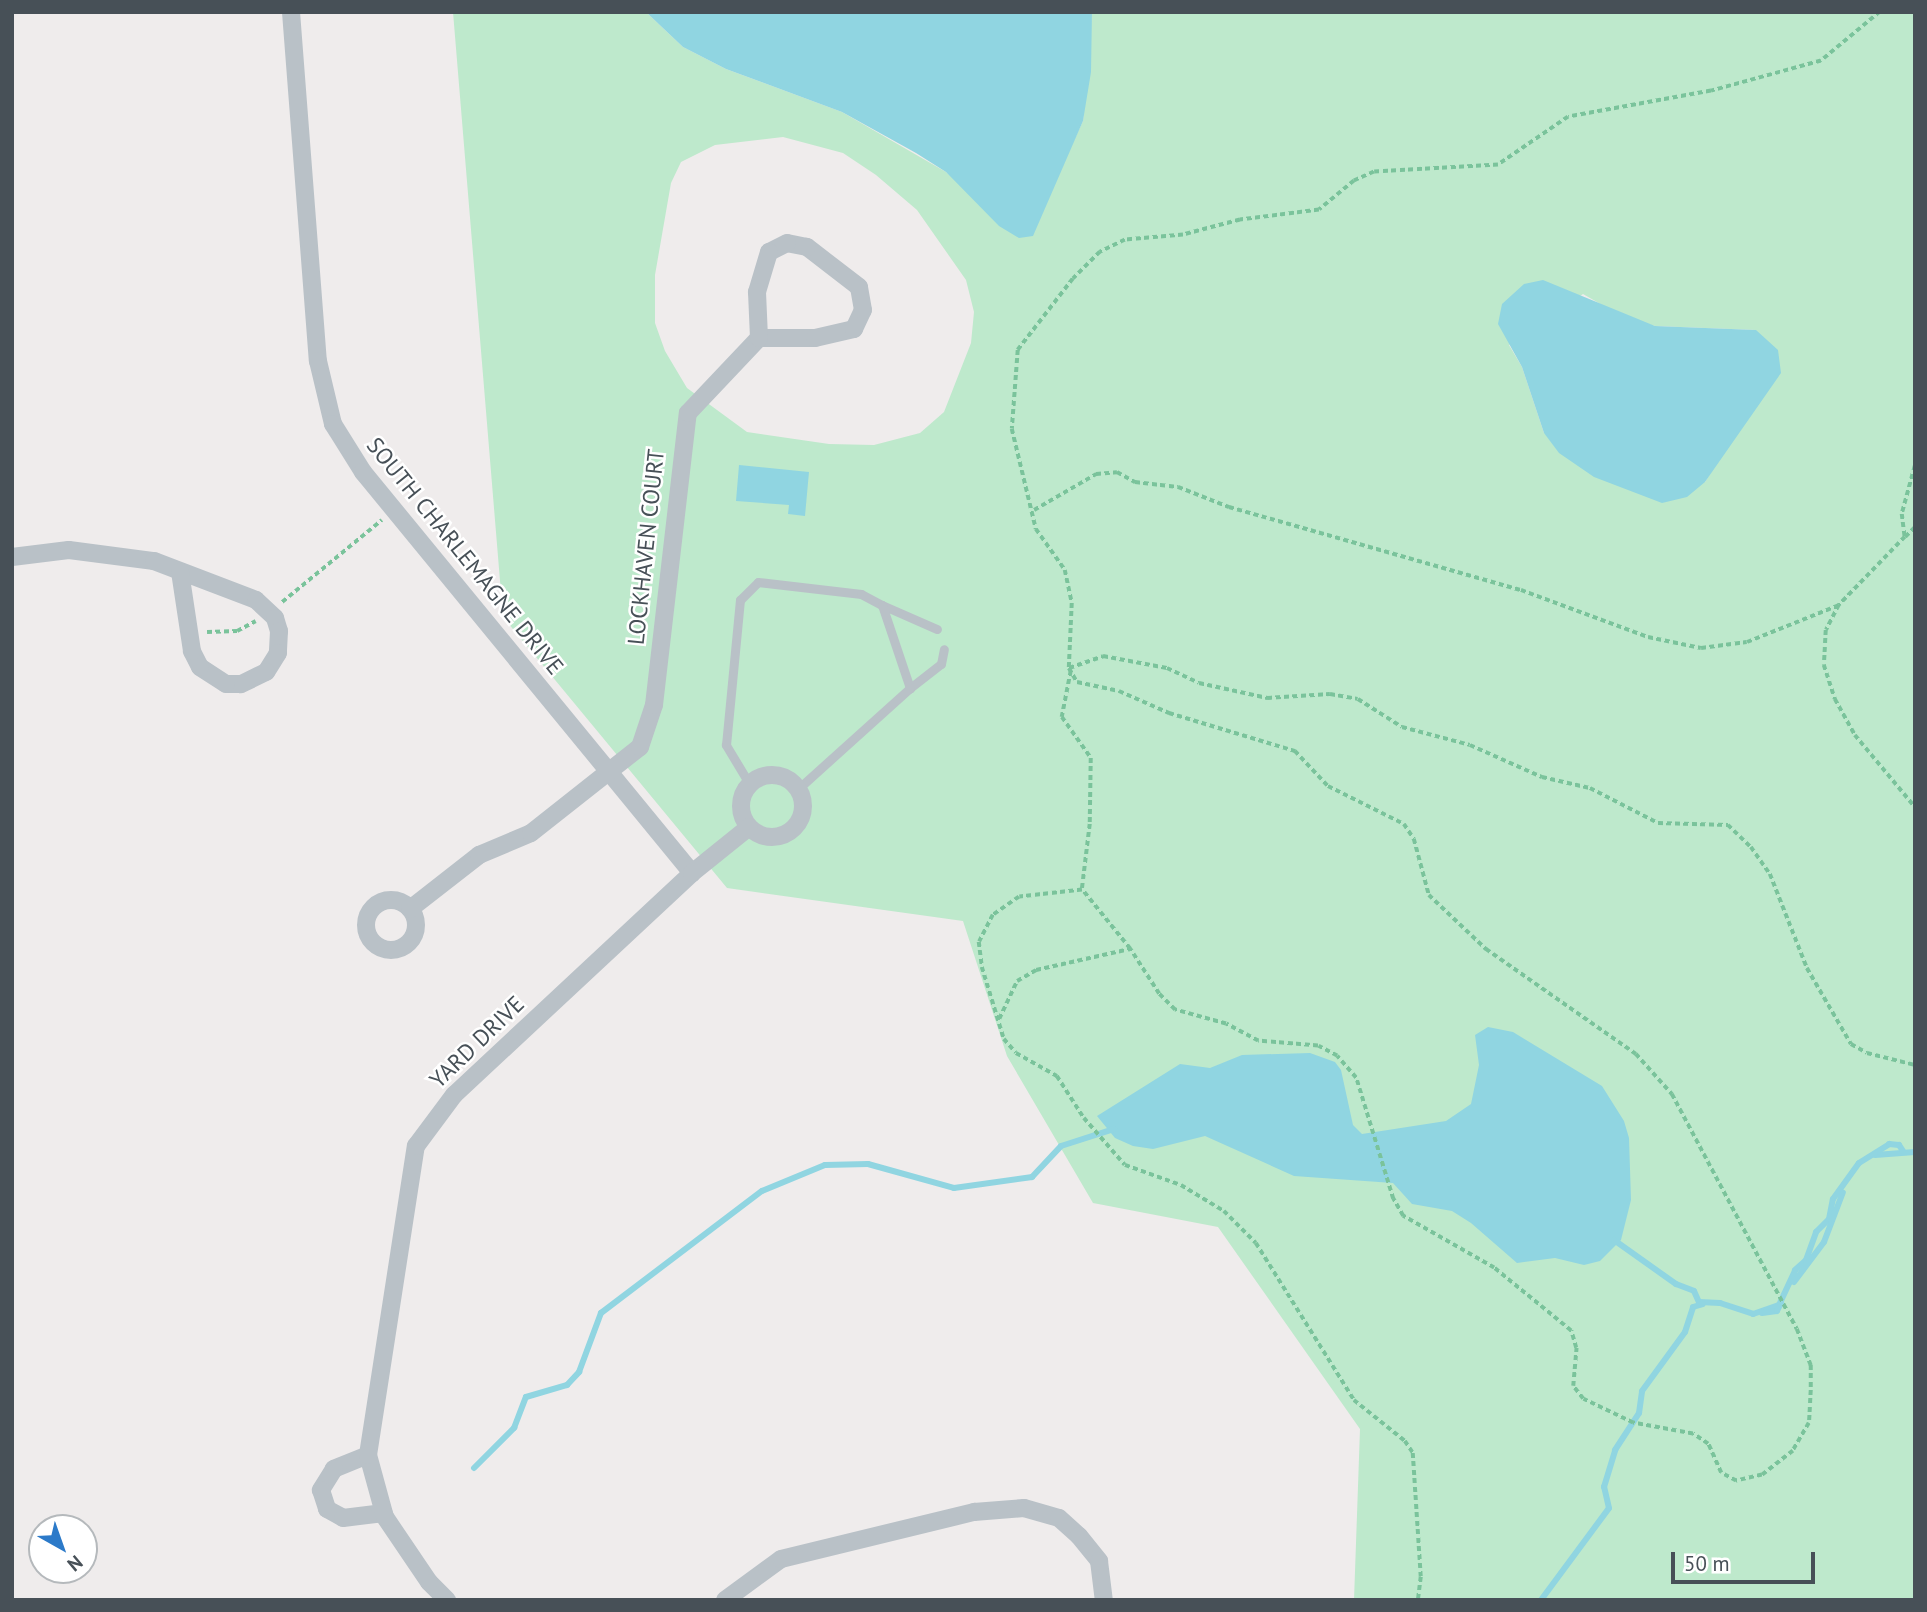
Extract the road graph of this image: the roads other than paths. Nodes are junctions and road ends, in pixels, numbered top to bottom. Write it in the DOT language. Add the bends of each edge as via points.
graph roads {
  1 [pos="291,12"];
  2 [pos="759,338"];
  3 [pos="12,557"];
  4 [pos="180,572"];
  5 [pos="882,605"];
  6 [pos="937,629"];
  7 [pos="944,649"];
  8 [pos="910,688"];
  9 [pos="608,774"];
  10 [pos="750,785"];
  11 [pos="798,789"];
  12 [pos="749,827"];
  13 [pos="692,873"];
  14 [pos="410,909"];
  15 [pos="368,1455"];
  16 [pos="384,1513"];
  17 [pos="447,1600"];
  18 [pos="725,1600"];
  19 [pos="1104,1600"];
  1 -- 9 [label="street, SOUTH CHARLEMAGNE DRIVE" via="318,361 333,424 362,472"];
  2 -- 2 [label="street" via="815,338 854,329 863,310 859,286 807,247 787,243 769,252 757,292"];
  2 -- 9 [label="street, LOCKHAVEN COURT" via="688,413 654,705 640,747"];
  3 -- 4 [label="street" via="69,550 154,561"];
  4 -- 4 [label="street" via="191,651 200,667 226,684 241,684 266,672 280,645 275,618 266,607"];
  5 -- 6 [label="lane"];
  5 -- 8 [label="lane"];
  5 -- 10 [label="lane" via="861,594 758,582 740,600 726,745"];
  7 -- 8 [label="lane" via="941,664"];
  8 -- 11 [label="lane"];
  9 -- 13 [label="street, SOUTH CHARLEMAGNE DRIVE"];
  9 -- 14 [label="street, LOCKHAVEN COURT" via="531,833 465,864"];
  10 -- 11 [label="street" via="772,775"];
  10 -- 12 [label="street" via="741,809"];
  11 -- 12 [label="street" via="803,809 786,834 766,837"];
  12 -- 13 [label="street, YARD DRIVE"];
  13 -- 15 [label="street, YARD DRIVE" via="454,1095 416,1146"];
  15 -- 16 [label="street, YARD DRIVE"];
  15 -- 16 [label="street" via="334,1469 321,1490 327,1509 343,1518"];
  16 -- 17 [label="street, YARD DRIVE" via="429,1582"];
  18 -- 19 [label="street" via="781,1559 974,1512 1024,1508 1059,1518 1079,1536 1099,1561"];
}
